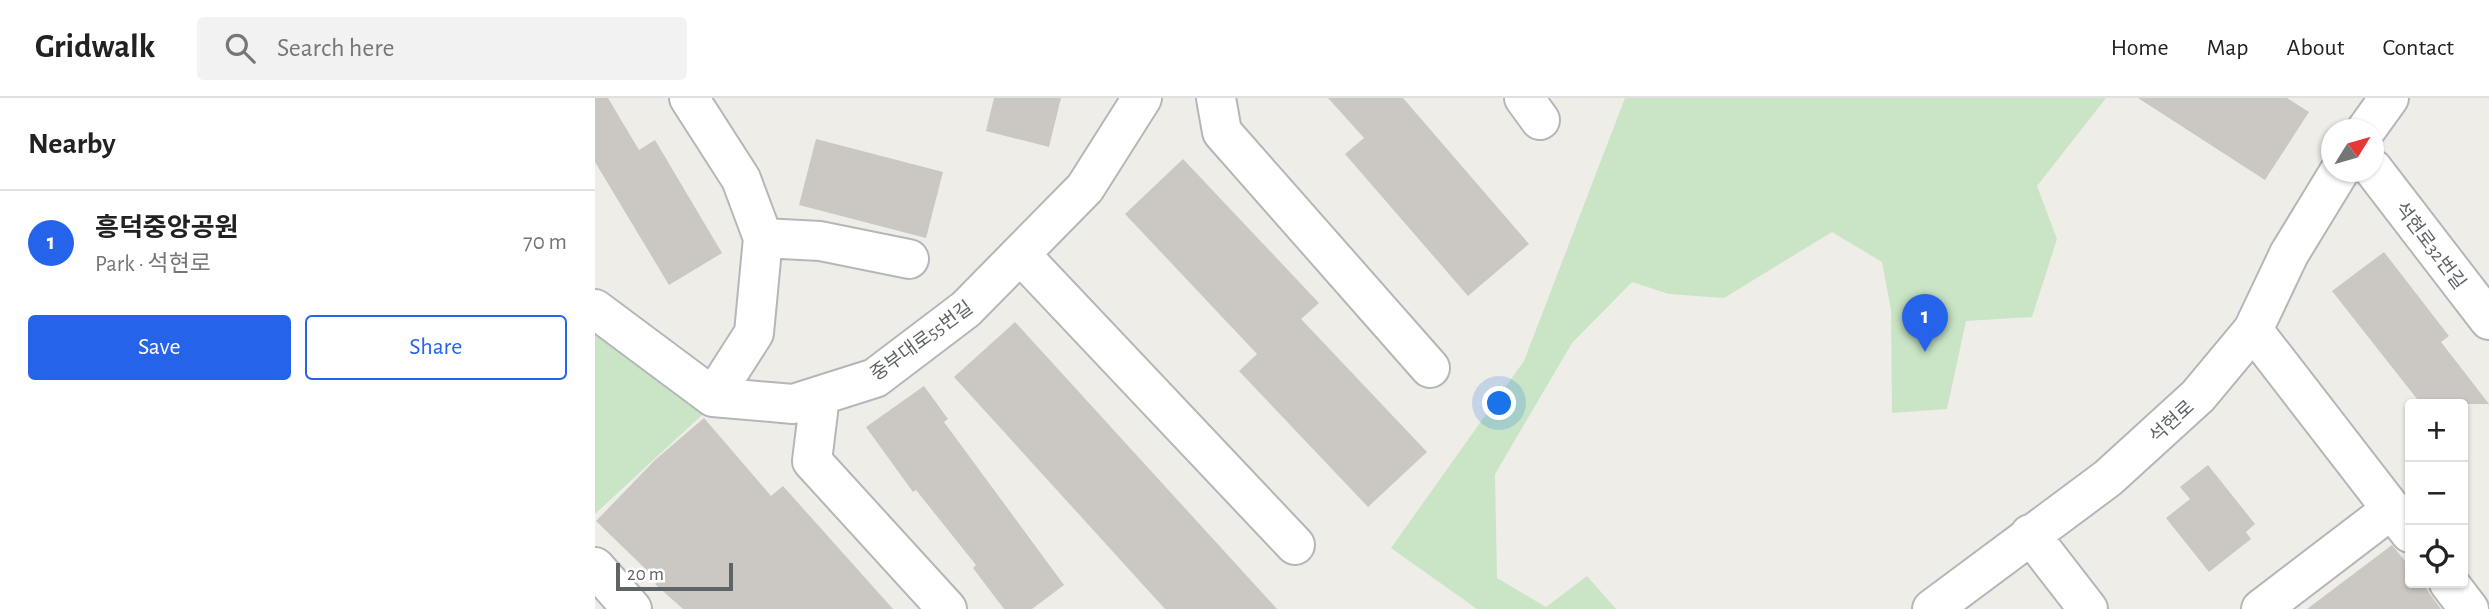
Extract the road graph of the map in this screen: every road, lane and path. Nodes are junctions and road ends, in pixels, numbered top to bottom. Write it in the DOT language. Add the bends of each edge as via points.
graph roads {
  1 [pos="689,98"];
  2 [pos="1142,98"];
  3 [pos="1216,98"];
  4 [pos="2389,98"];
  5 [pos="2374,119"];
  6 [pos="2333,182"];
  7 [pos="2384,182"];
  8 [pos="763,238"];
  9 [pos="1020,254"];
  10 [pos="909,259"];
  11 [pos="595,309"];
  12 [pos="2489,320"];
  13 [pos="2253,330"];
  14 [pos="1430,368"];
  15 [pos="820,396"];
  16 [pos="713,397"];
  17 [pos="2401,521"];
  18 [pos="2030,534"];
  19 [pos="1295,545"];
  20 [pos="595,567"];
  21 [pos="2453,588"];
  22 [pos="632,609"];
  23 [pos="947,609"];
  24 [pos="1932,609"];
  25 [pos="2088,609"];
  26 [pos="2261,609"];
  27 [pos="2469,609"];
  1 -- 8 [label="street" via="741,179"];
  2 -- 9 [label="street, 중부대로55번길" via="1085,188"];
  3 -- 14 [label="street" via="1222,132"];
  4 -- 5 [label="street"];
  6 -- 13 [label="street, 석현로" via="2289,254"];
  7 -- 12 [label="street, 석현로32번길"];
  8 -- 10 [label="street" via="820,240"];
  8 -- 16 [label="street" via="754,333"];
  9 -- 15 [label="street, 중부대로55번길" via="966,309 875,378"];
  9 -- 19 [label="street"];
  11 -- 16 [label="street"];
  13 -- 17 [label="street"];
  13 -- 18 [label="street, 석현로" via="2198,396 2108,478"];
  15 -- 16 [label="street, 중부대로55번길" via="793,404"];
  15 -- 23 [label="street" via="812,461"];
  17 -- 26 [label="street"];
  18 -- 24 [label="street, 석현로"];
  18 -- 25 [label="street"];
  20 -- 22 [label="street"];
  21 -- 27 [label="street"];
}
